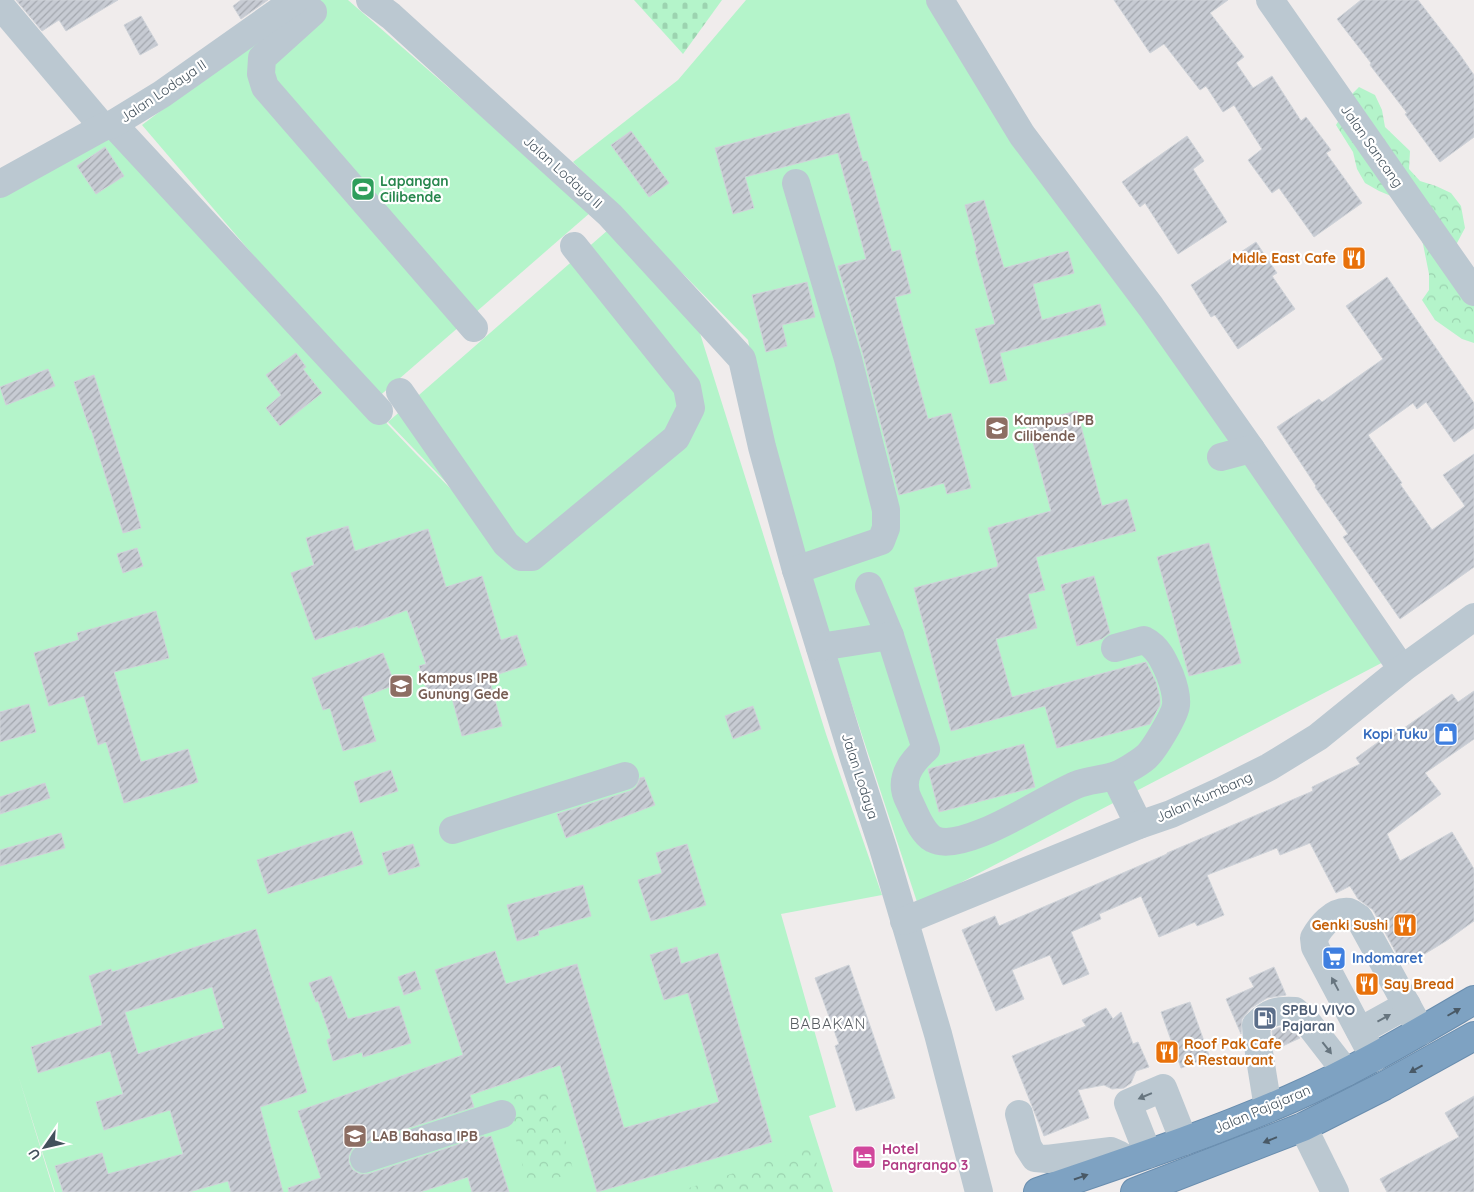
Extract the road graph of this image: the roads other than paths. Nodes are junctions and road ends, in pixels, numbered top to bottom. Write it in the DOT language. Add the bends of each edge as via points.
graph roads {
  1 [pos="370,0"];
  2 [pos="940,0"];
  3 [pos="1270,0"];
  4 [pos="0,5"];
  5 [pos="304,6"];
  6 [pos="398,8"];
  7 [pos="108,126"];
  8 [pos="796,183"];
  9 [pos="0,184"];
  10 [pos="574,246"];
  11 [pos="1474,292"];
  12 [pos="474,328"];
  13 [pos="742,359"];
  14 [pos="400,392"];
  15 [pos="379,411"];
  16 [pos="1251,449"];
  17 [pos="1221,457"];
  18 [pos="796,570"];
  19 [pos="869,586"];
  20 [pos="1474,617"];
  21 [pos="890,636"];
  22 [pos="820,647"];
  23 [pos="1115,648"];
  24 [pos="1402,669"];
  25 [pos="625,776"];
  26 [pos="1115,776"];
  27 [pos="1139,825"];
  28 [pos="453,830"];
  29 [pos="904,921"];
  30 [pos="1474,1000"];
  31 [pos="1407,1005"];
  32 [pos="1422,1030"];
  33 [pos="1360,1031"];
  34 [pos="1474,1036"];
  35 [pos="1374,1058"];
  36 [pos="1346,1072"];
  37 [pos="1268,1108"];
  38 [pos="502,1114"];
  39 [pos="1019,1114"];
  40 [pos="1303,1127"];
  41 [pos="1184,1140"];
  42 [pos="1136,1158"];
  43 [pos="364,1159"];
  44 [pos="979,1192"];
  45 [pos="1038,1192"];
  46 [pos="1135,1192"];
  47 [pos="1335,1192"];
  1 -- 6 [label="street, Jalan Lodaya II"];
  2 -- 16 [label="street" via="1022,135 1151,307"];
  3 -- 11 [label="street, Jalan Sancang"];
  4 -- 7 [label="street, Jalan Lodaya II"];
  5 -- 7 [label="street, Jalan Lodaya II"];
  5 -- 12 [label="street" via="262,58 261,74 265,87"];
  6 -- 13 [label="street, Jalan Lodaya II" via="610,215"];
  7 -- 9 [label="street, Jalan Lodaya II"];
  7 -- 15 [label="street"];
  8 -- 18 [label="street" via="848,359 886,510 886,528 881,540"];
  10 -- 14 [label="street" via="688,387 691,408 676,438 532,557 522,557 506,544"];
  13 -- 18 [label="street, Jalan Lodaya"];
  16 -- 17 [label="street"];
  16 -- 24 [label="street"];
  18 -- 22 [label="street, Jalan Lodaya"];
  19 -- 21 [label="street"];
  20 -- 24 [label="street, Jalan Kumbang"];
  21 -- 22 [label="street"];
  21 -- 26 [label="street" via="926,749 913,760 907,772 904,781 906,797 924,831 934,839 949,842 970,837 1077,784"];
  22 -- 29 [label="street, Jalan Lodaya"];
  23 -- 26 [label="street" via="1144,640 1152,644 1173,682 1176,706 1157,743 1145,758"];
  24 -- 27 [label="street, Jalan Kumbang" via="1318,737 1269,767 1171,814"];
  25 -- 28 [label="street"];
  26 -- 27 [label="street"];
  27 -- 29 [label="street, Jalan Kumbang"];
  29 -- 44 [label="street, Jalan Lodaya" via="938,1034"];
  32 -- 30 [label="highway, Jalan Pajajaran, one-way"];
  31 -- 32 [label="street"];
  33 -- 31 [label="street, one-way"];
  33 -- 31 [label="street, one-way" via="1315,947 1314,938 1320,928 1341,913 1350,912 1360,918"];
  32 -- 35 [label="highway, Jalan Pajajaran"];
  33 -- 35 [label="street"];
  34 -- 40 [label="highway, one-way"];
  35 -- 36 [label="highway, Jalan Pajajaran"];
  36 -- 37 [label="highway, Jalan Pajajaran"];
  37 -- 36 [label="street, one-way" via="1256,1026 1265,1016 1279,1010 1295,1011"];
  37 -- 41 [label="highway, Jalan Pajajaran"];
  38 -- 43 [label="street"];
  39 -- 42 [label="street" via="1028,1147 1036,1158 1111,1151"];
  40 -- 46 [label="highway, one-way"];
  40 -- 47 [label="street"];
  41 -- 42 [label="highway, Jalan Pajajaran"];
  41 -- 42 [label="street, one-way" via="1163,1088 1128,1103"];
  45 -- 42 [label="highway, Jalan Pajajaran, one-way"];
}
